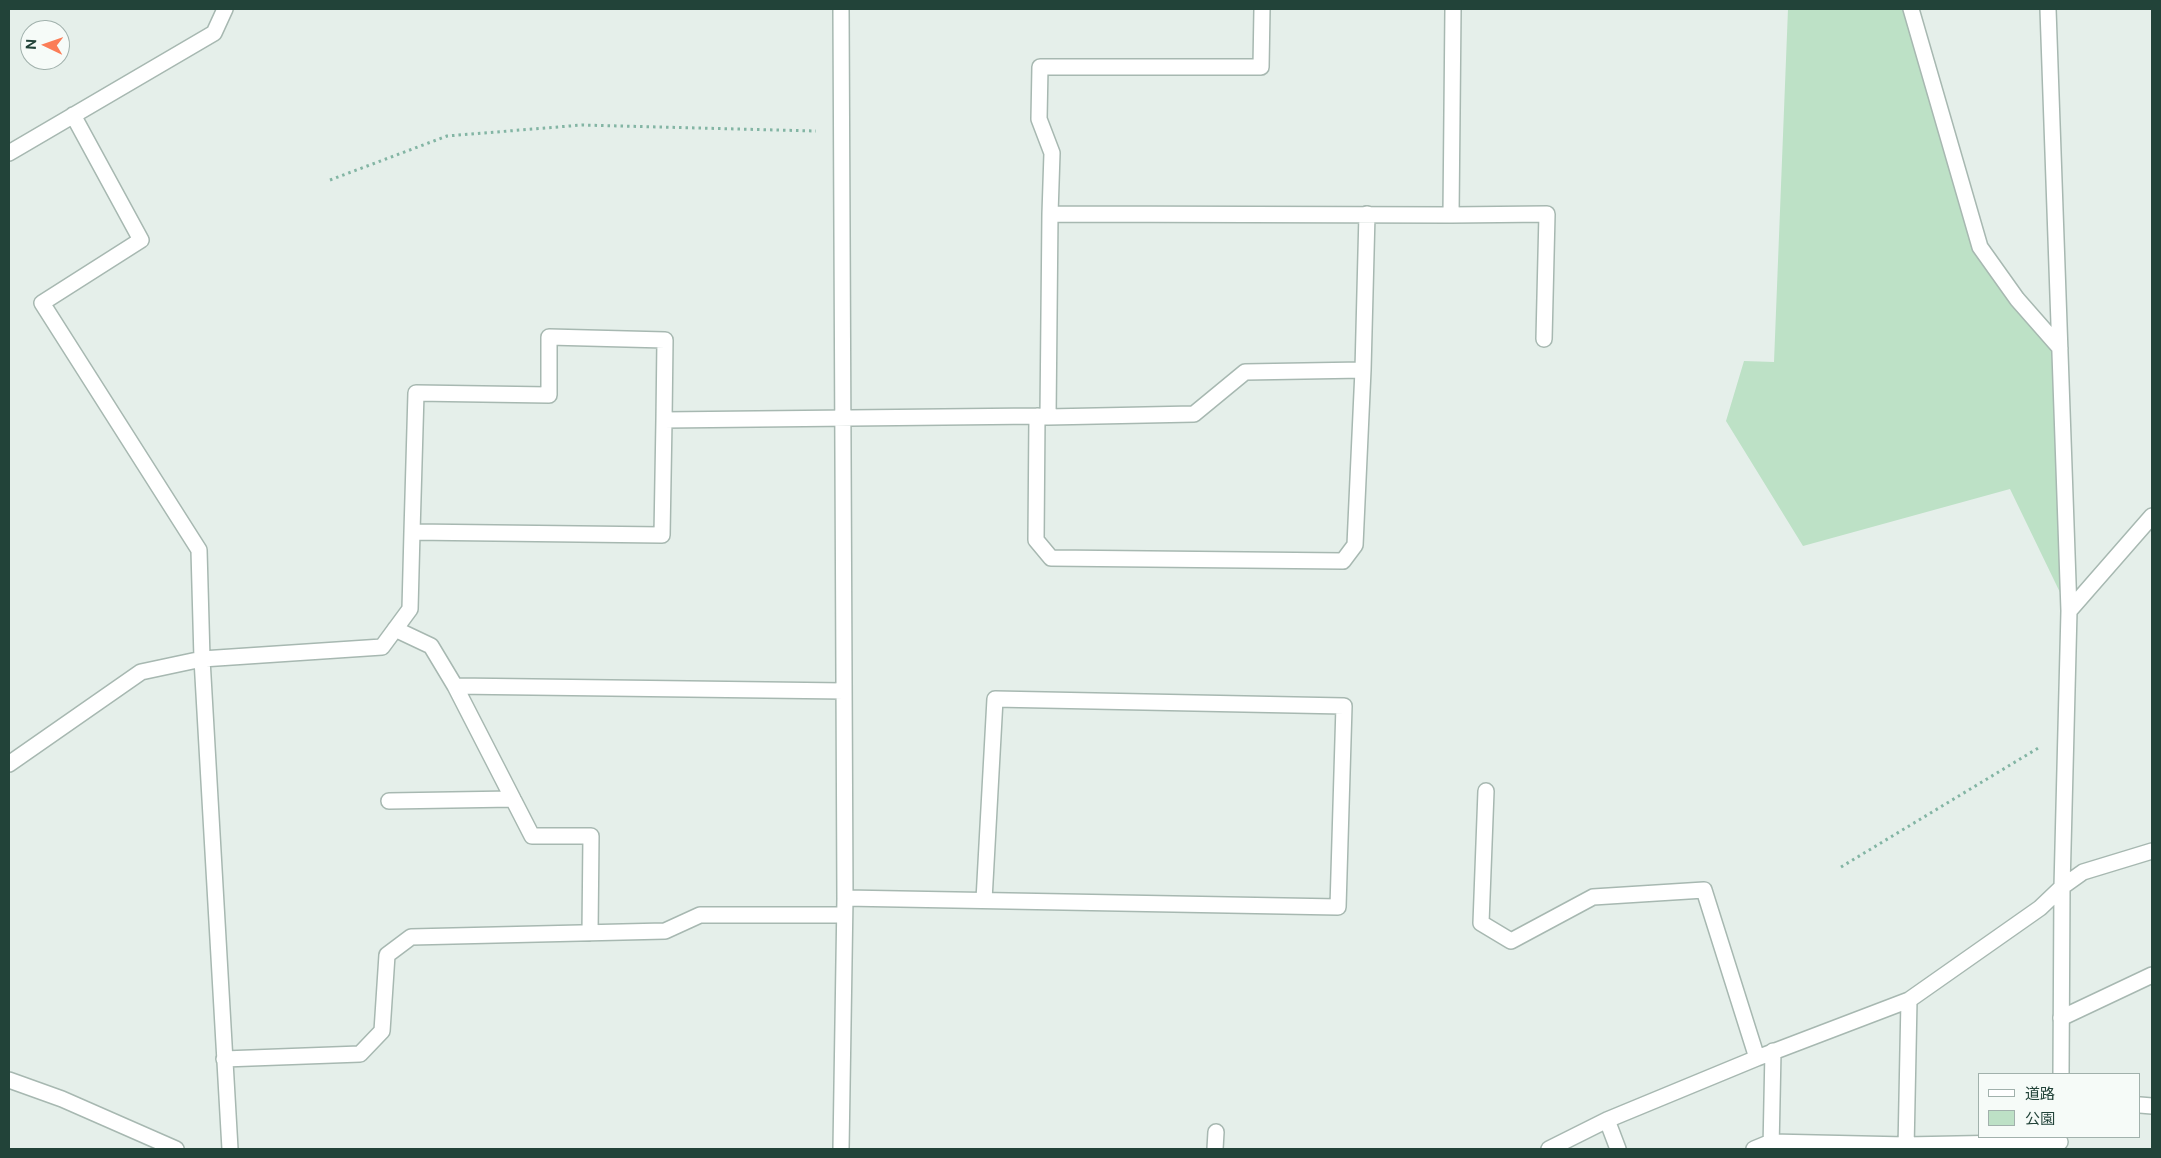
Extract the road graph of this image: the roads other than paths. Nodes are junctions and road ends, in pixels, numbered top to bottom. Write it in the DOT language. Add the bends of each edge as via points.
graph roads {
  1 [pos="225,9"];
  2 [pos="841,9"];
  3 [pos="1262,9"];
  4 [pos="1454,9"];
  5 [pos="1911,9"];
  6 [pos="2048,9"];
  7 [pos="73,116"];
  8 [pos="9,153"];
  9 [pos="1050,214"];
  10 [pos="1367,214"];
  11 [pos="1452,215"];
  12 [pos="1544,339"];
  13 [pos="2060,348"];
  14 [pos="1363,370"];
  15 [pos="1042,416"];
  16 [pos="664,420"];
  17 [pos="842,420"];
  18 [pos="2152,516"];
  19 [pos="412,532"];
  20 [pos="2069,611"];
  21 [pos="396,629"];
  22 [pos="202,659"];
  23 [pos="455,686"];
  24 [pos="844,691"];
  25 [pos="9,764"];
  26 [pos="1486,791"];
  27 [pos="513,799"];
  28 [pos="389,800"];
  29 [pos="2152,851"];
  30 [pos="2062,887"];
  31 [pos="845,898"];
  32 [pos="984,900"];
  33 [pos="844,915"];
  34 [pos="590,933"];
  35 [pos="2152,976"];
  36 [pos="1908,1000"];
  37 [pos="2061,1018"];
  38 [pos="1772,1051"];
  39 [pos="1757,1058"];
  40 [pos="224,1059"];
  41 [pos="2061,1073"];
  42 [pos="9,1080"];
  43 [pos="1607,1120"];
  44 [pos="1216,1132"];
  45 [pos="143,1143"];
  46 [pos="2060,1143"];
  47 [pos="1771,1145"];
  48 [pos="1906,1147"];
  49 [pos="176,1149"];
  50 [pos="230,1149"];
  51 [pos="841,1149"];
  52 [pos="1216,1149"];
  53 [pos="1549,1149"];
  54 [pos="1618,1149"];
  55 [pos="1754,1149"];
  1 -- 7 [label="street" via="214,32"];
  2 -- 17 [label="street"];
  3 -- 9 [label="street" via="1261,67 1040,67 1039,119 1052,153"];
  4 -- 11 [label="street"];
  5 -- 13 [label="street" via="1980,247 2018,300"];
  6 -- 13 [label="street"];
  7 -- 8 [label="street"];
  7 -- 22 [label="street" via="141,240 42,303 199,550"];
  9 -- 10 [label="street"];
  9 -- 15 [label="street"];
  10 -- 11 [label="street"];
  10 -- 14 [label="street"];
  11 -- 12 [label="street" via="1547,214"];
  13 -- 20 [label="street"];
  14 -- 15 [label="street" via="1245,372 1194,414"];
  14 -- 15 [label="street" via="1355,546 1343,561 1051,558 1036,540"];
  15 -- 17 [label="street"];
  16 -- 17 [label="street"];
  16 -- 19 [label="street" via="662,535"];
  16 -- 19 [label="street" via="665,340 549,337 549,395 416,393"];
  17 -- 24 [label="street"];
  18 -- 20 [label="street"];
  19 -- 21 [label="street" via="410,609"];
  20 -- 30 [label="street"];
  21 -- 22 [label="street" via="382,647"];
  21 -- 23 [label="street" via="431,646"];
  22 -- 25 [label="street" via="141,672"];
  22 -- 40 [label="street"];
  23 -- 24 [label="street"];
  23 -- 27 [label="street"];
  24 -- 31 [label="street"];
  26 -- 39 [label="street" via="1481,923 1510,941 1593,898 1704,890"];
  27 -- 28 [label="street"];
  27 -- 34 [label="street" via="532,836 591,836"];
  29 -- 30 [label="street" via="2083,872"];
  30 -- 36 [label="street" via="2040,908"];
  30 -- 37 [label="street"];
  31 -- 32 [label="street"];
  31 -- 33 [label="street"];
  32 -- 32 [label="street" via="995,699 1344,706 1338,907"];
  33 -- 34 [label="street" via="700,915 665,931"];
  33 -- 51 [label="street"];
  34 -- 40 [label="street" via="411,938 387,955 382,1031 360,1054"];
  35 -- 37 [label="street"];
  36 -- 38 [label="street"];
  36 -- 48 [label="street"];
  37 -- 41 [label="street"];
  38 -- 39 [label="street"];
  38 -- 47 [label="street"];
  39 -- 43 [label="street"];
  40 -- 50 [label="street"];
  42 -- 45 [label="street" via="62,1099"];
  43 -- 53 [label="street"];
  43 -- 54 [label="street"];
  44 -- 52 [label="street"];
  45 -- 49 [label="street"];
  46 -- 48 [label="street"];
  47 -- 48 [label="street"];
  47 -- 55 [label="street"];
}
